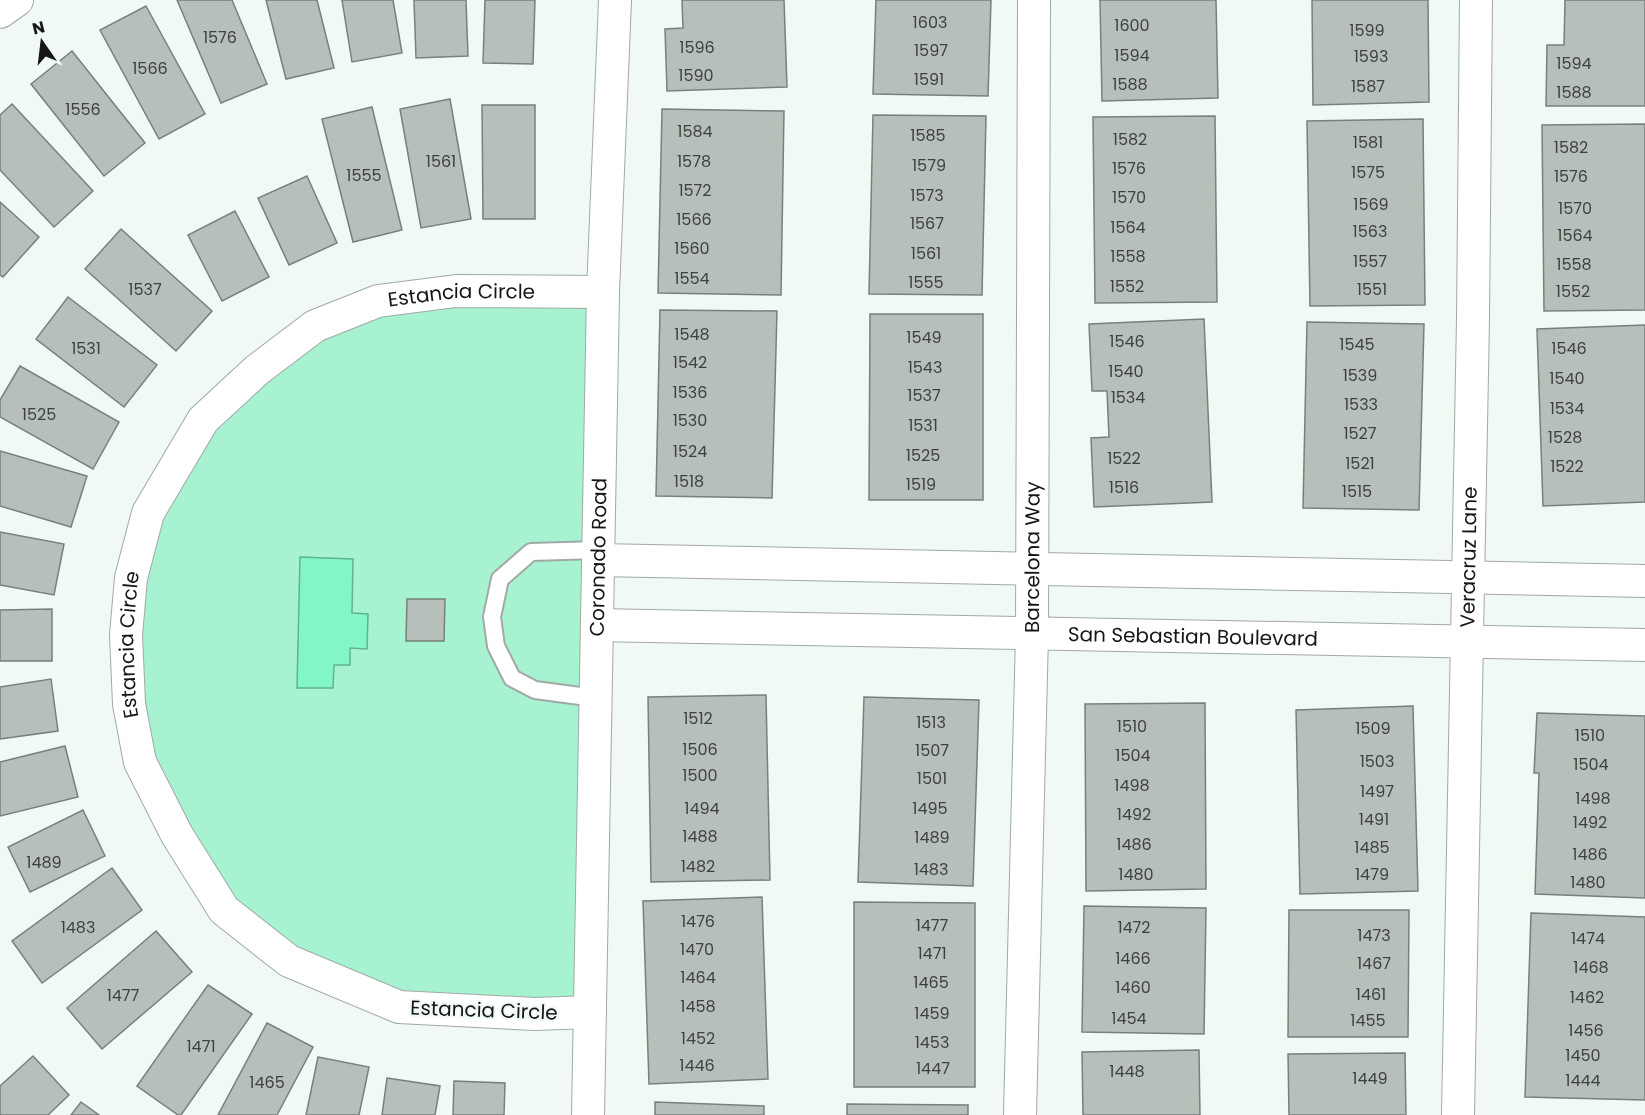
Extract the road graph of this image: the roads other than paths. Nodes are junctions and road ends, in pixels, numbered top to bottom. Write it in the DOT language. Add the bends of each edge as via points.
graph roads {
  1 [pos="17,0"];
  2 [pos="615,0"];
  3 [pos="1034,0"];
  4 [pos="1476,0"];
  5 [pos="0,12"];
  6 [pos="603,292"];
  7 [pos="598,555"];
  8 [pos="1032,569"];
  9 [pos="1469,578"];
  10 [pos="1645,581"];
  11 [pos="597,626"];
  12 [pos="1032,634"];
  13 [pos="1468,642"];
  14 [pos="1645,645"];
  15 [pos="595,698"];
  16 [pos="591,1012"];
  17 [pos="588,1115"];
  18 [pos="1020,1115"];
  19 [pos="1458,1115"];
  1 -- 5 [label="street"];
  2 -- 6 [label="street, Coronado Road"];
  3 -- 8 [label="street, Barcelona Way"];
  4 -- 9 [label="street, Veracruz Lane"];
  6 -- 7 [label="street, Coronado Road"];
  6 -- 16 [label="street, Estancia Circle" via="456,291 378,302 315,326 257,370 202,420 148,513 132,578 126,635 129,704 140,762 177,835 224,910 289,961 399,1007 535,1014"];
  7 -- 8 [label="street"];
  7 -- 11 [label="street, Coronado Road"];
  7 -- 15 [label="lane" via="531,552 500,579 492,617 496,646 512,678 535,690"];
  8 -- 9 [label="street"];
  8 -- 12 [label="street, Barcelona Way"];
  9 -- 10 [label="street"];
  9 -- 13 [label="street, Veracruz Lane"];
  11 -- 12 [label="street, San Sebastian Boulevard"];
  11 -- 15 [label="street, Coronado Road"];
  12 -- 13 [label="street, San Sebastian Boulevard"];
  12 -- 18 [label="street, Barcelona Way"];
  13 -- 14 [label="street, San Sebastian Boulevard"];
  13 -- 19 [label="street, Veracruz Lane"];
  15 -- 16 [label="street, Coronado Road"];
  16 -- 17 [label="street, Coronado Road"];
}
